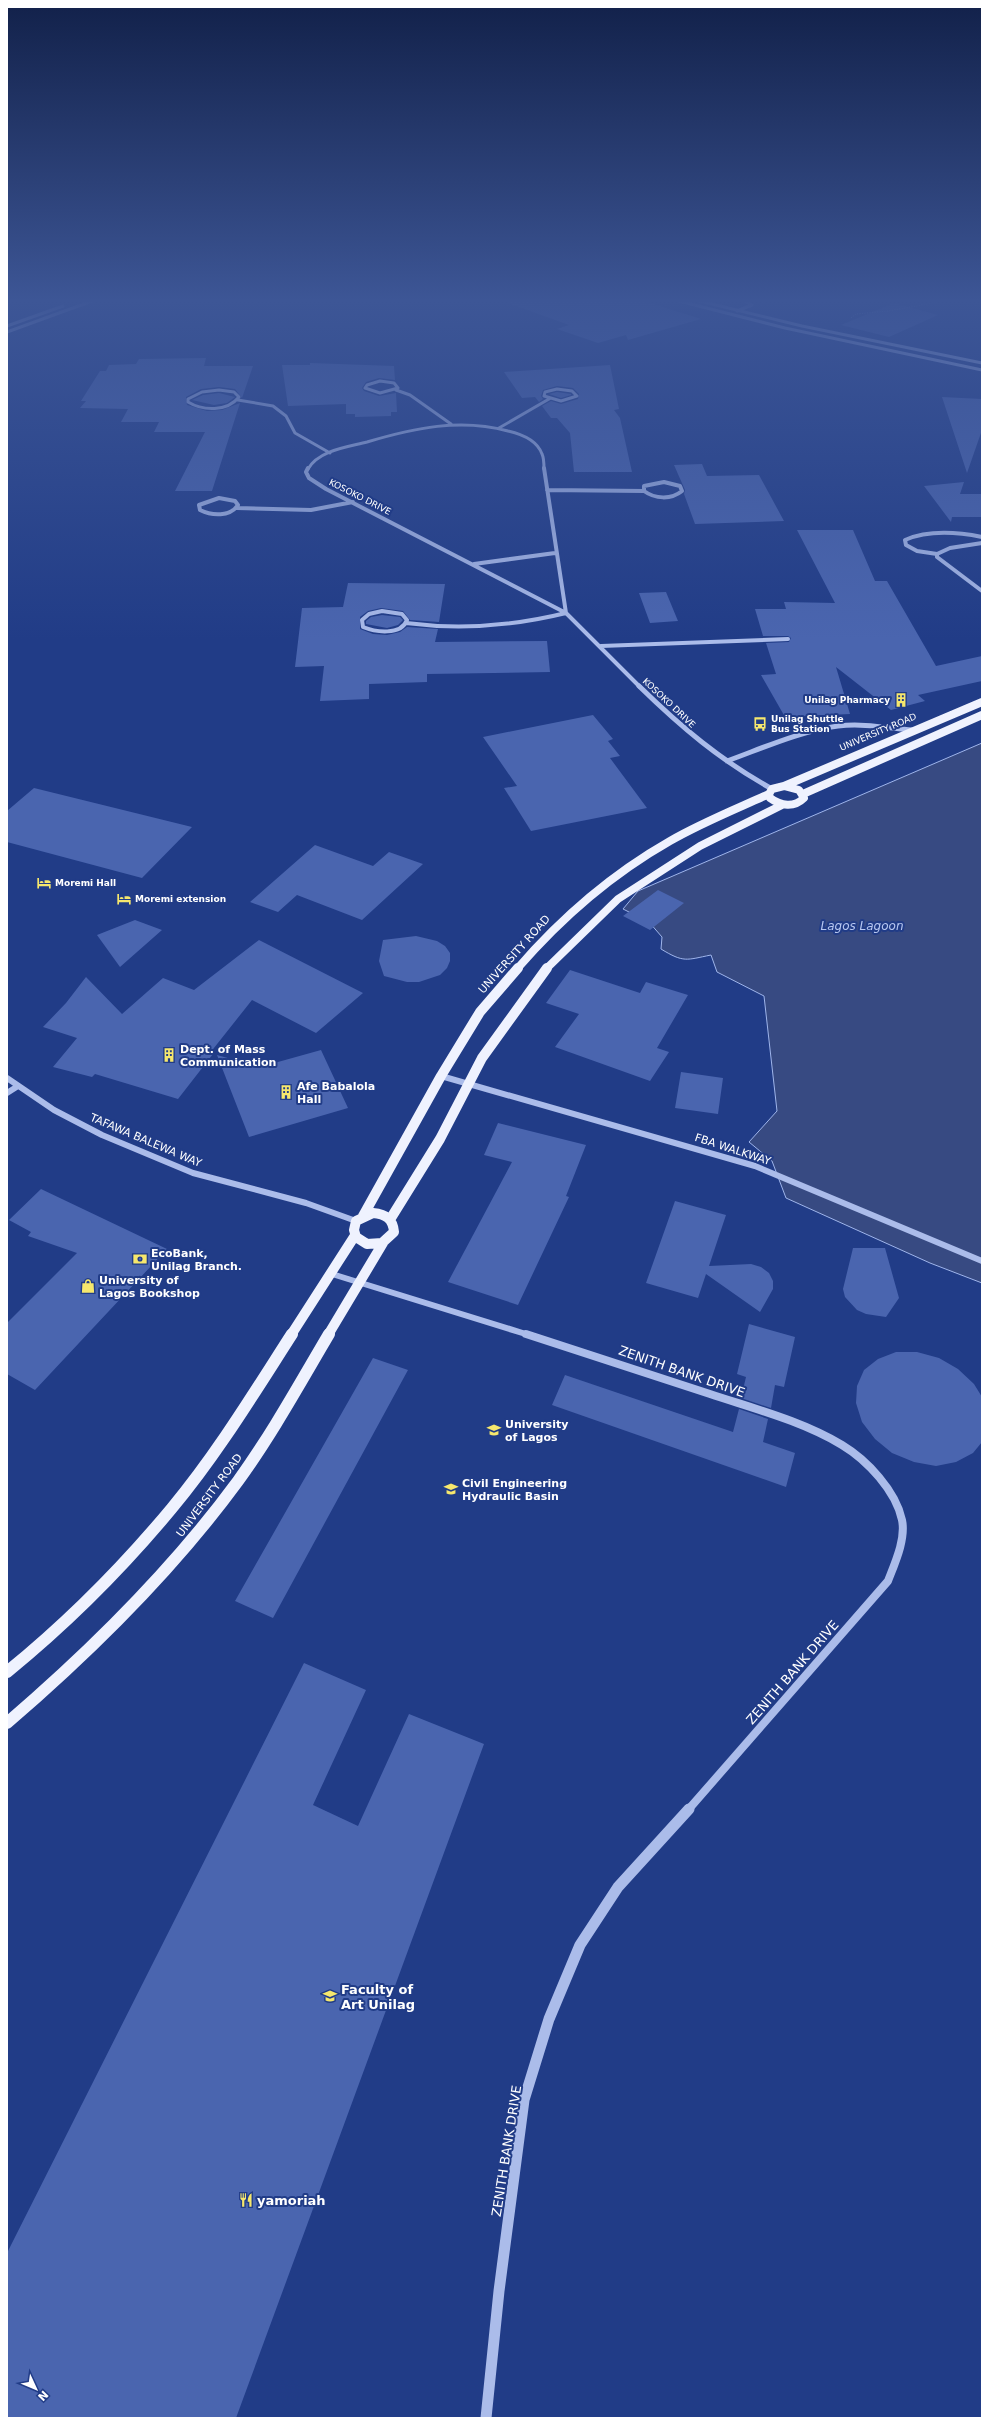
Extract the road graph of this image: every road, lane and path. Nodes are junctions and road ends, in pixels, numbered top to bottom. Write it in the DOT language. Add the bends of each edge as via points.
graph roads {
  1 [pos="285,414"];
  2 [pos="437,414"];
  3 [pos="524,414"];
  4 [pos="451,424"];
  5 [pos="499,428"];
  6 [pos="330,452"];
  7 [pos="547,490"];
  8 [pos="644,491"];
  9 [pos="353,502"];
  10 [pos="237,508"];
  11 [pos="982,537"];
  12 [pos="982,543"];
  13 [pos="555,553"];
  14 [pos="937,554"];
  15 [pos="474,564"];
  16 [pos="982,591"];
  17 [pos="566,613"];
  18 [pos="406,624"];
  19 [pos="788,640"];
  20 [pos="601,646"];
  21 [pos="982,702"];
  22 [pos="982,715"];
  23 [pos="912,730"];
  24 [pos="726,761"];
  25 [pos="784,786"];
  26 [pos="771,791"];
  27 [pos="803,794"];
  28 [pos="782,805"];
  29 [pos="441,1076"];
  30 [pos="7,1078"];
  31 [pos="469,1084"];
  32 [pos="18,1086"];
  33 [pos="7,1093"];
  34 [pos="360,1218"];
  35 [pos="391,1218"];
  36 [pos="354,1237"];
  37 [pos="383,1243"];
  38 [pos="982,1260"];
  39 [pos="332,1274"];
  40 [pos="361,1282"];
  41 [pos="7,1672"];
  42 [pos="7,1723"];
  43 [pos="486,2418"];
  1 -- 6 [label="street" via="291,421 295,433"];
  2 -- 4 [label="street"];
  3 -- 5 [label="street"];
  4 -- 5 [label="street, KOSOKO DRIVE"];
  4 -- 6 [label="street, KOSOKO DRIVE" via="402,431"];
  5 -- 7 [label="street, KOSOKO DRIVE" via="529,438 537,444 542,454"];
  6 -- 9 [label="street, KOSOKO DRIVE" via="309,464 306,472 309,478"];
  7 -- 8 [label="street"];
  7 -- 13 [label="street, KOSOKO DRIVE"];
  8 -- 8 [label="street" via="664,497 682,491 680,486 664,482 648,484 644,486"];
  9 -- 10 [label="street" via="315,511"];
  9 -- 15 [label="street, KOSOKO DRIVE"];
  10 -- 10 [label="street" via="238,503 235,501 218,498 202,503 199,508 203,512 215,514 229,513"];
  11 -- 14 [label="street" via="942,533 905,540 906,545 917,551"];
  12 -- 14 [label="street" via="950,548"];
  13 -- 15 [label="street"];
  13 -- 17 [label="street, KOSOKO DRIVE"];
  14 -- 16 [label="street" via="947,567"];
  15 -- 17 [label="street, KOSOKO DRIVE"];
  17 -- 18 [label="street" via="533,622 459,628"];
  17 -- 20 [label="street, KOSOKO DRIVE"];
  18 -- 18 [label="street" via="402,614 389,611 369,614 361,623 368,629 382,632 398,630"];
  19 -- 20 [label="street"];
  20 -- 24 [label="street, KOSOKO DRIVE" via="680,726"];
  21 -- 23 [label="main road, UNIVERSITY ROAD"];
  22 -- 27 [label="main road"];
  23 -- 24 [label="street" via="839,726 809,732"];
  23 -- 25 [label="main road, UNIVERSITY ROAD"];
  24 -- 26 [label="street, KOSOKO DRIVE"];
  25 -- 26 [label="main road, UNIVERSITY ROAD"];
  25 -- 27 [label="main road" via="799,790"];
  26 -- 28 [label="main road" via="770,798"];
  26 -- 29 [label="main road, UNIVERSITY ROAD" via="670,840 615,875 564,918 480,1012"];
  27 -- 28 [label="main road" via="804,798 796,805"];
  28 -- 31 [label="main road" via="700,846 618,899 541,975 482,1058"];
  29 -- 31 [label="street, FBA WALKWAY"];
  29 -- 34 [label="main road, UNIVERSITY ROAD"];
  30 -- 32 [label="street, TAFAWA BALEWA WAY"];
  31 -- 35 [label="main road" via="440,1139"];
  31 -- 38 [label="street, FBA WALKWAY" via="755,1166"];
  32 -- 33 [label="street"];
  32 -- 34 [label="street, TAFAWA BALEWA WAY" via="54,1110 102,1135 193,1174"];
  34 -- 35 [label="main road" via="373,1213"];
  34 -- 36 [label="main road" via="353,1229"];
  35 -- 37 [label="main road" via="394,1232"];
  36 -- 37 [label="main road" via="361,1243"];
  36 -- 39 [label="main road, UNIVERSITY ROAD"];
  37 -- 40 [label="main road, UNIVERSITY ROAD"];
  39 -- 40 [label="street, ZENITH BANK DRIVE"];
  39 -- 41 [label="main road, UNIVERSITY ROAD" via="231,1428 172,1508 106,1580"];
  40 -- 42 [label="main road, UNIVERSITY ROAD" via="239,1480 182,1552 117,1623"];
  40 -- 43 [label="street, ZENITH BANK DRIVE" via="515,1329 822,1434 858,1456 890,1493 902,1520 898,1553 888,1581 725,1770 618,1887 580,1945 549,2019 524,2100 499,2291"];
}
